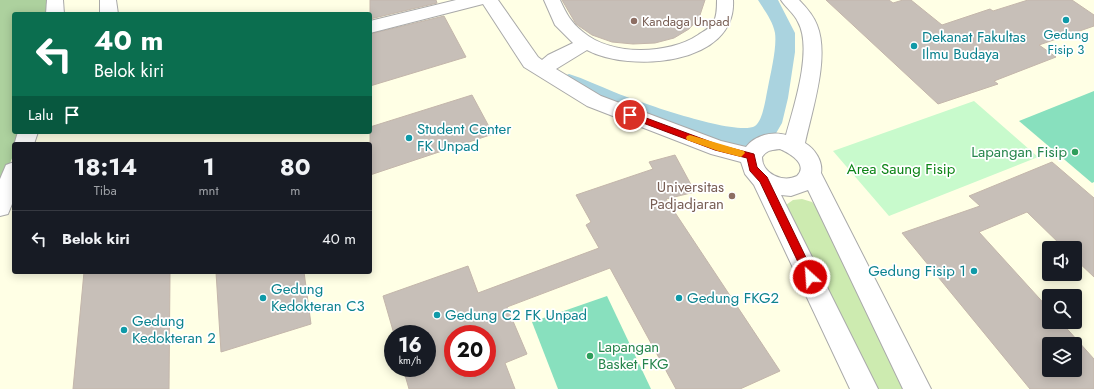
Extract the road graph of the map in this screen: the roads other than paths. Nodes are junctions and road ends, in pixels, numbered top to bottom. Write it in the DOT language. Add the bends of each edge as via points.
graph roads {
  1 [pos="55,0"];
  2 [pos="108,0"];
  3 [pos="478,0"];
  4 [pos="489,0"];
  5 [pos="552,0"];
  6 [pos="725,0"];
  7 [pos="789,0"];
  8 [pos="54,12"];
  9 [pos="109,12"];
  10 [pos="372,26"];
  11 [pos="587,43"];
  12 [pos="543,70"];
  13 [pos="794,146"];
  14 [pos="751,156"];
  15 [pos="811,174"];
  16 [pos="12,176"];
  17 [pos="763,180"];
  18 [pos="0,207"];
  19 [pos="864,389"];
  20 [pos="917,389"];
  1 -- 8 [label="lane"];
  2 -- 9 [label="lane"];
  3 -- 10 [label="lane"];
  4 -- 12 [label="lane" via="531,62"];
  5 -- 11 [label="lane" via="557,16 569,31"];
  6 -- 11 [label="lane" via="726,13 719,28 706,41 686,50 662,56 636,56 610,52"];
  7 -- 13 [label="lane" via="807,22 812,58"];
  11 -- 12 [label="lane" via="555,60"];
  12 -- 14 [label="lane" via="594,101 718,148"];
  13 -- 14 [label="lane" via="781,141 767,142 756,147"];
  13 -- 15 [label="lane" via="805,154"];
  14 -- 17 [label="lane" via="753,168"];
  15 -- 17 [label="lane" via="806,181 797,186 774,185"];
  15 -- 20 [label="lane"];
  16 -- 18 [label="lane"];
  17 -- 19 [label="lane"];
}
